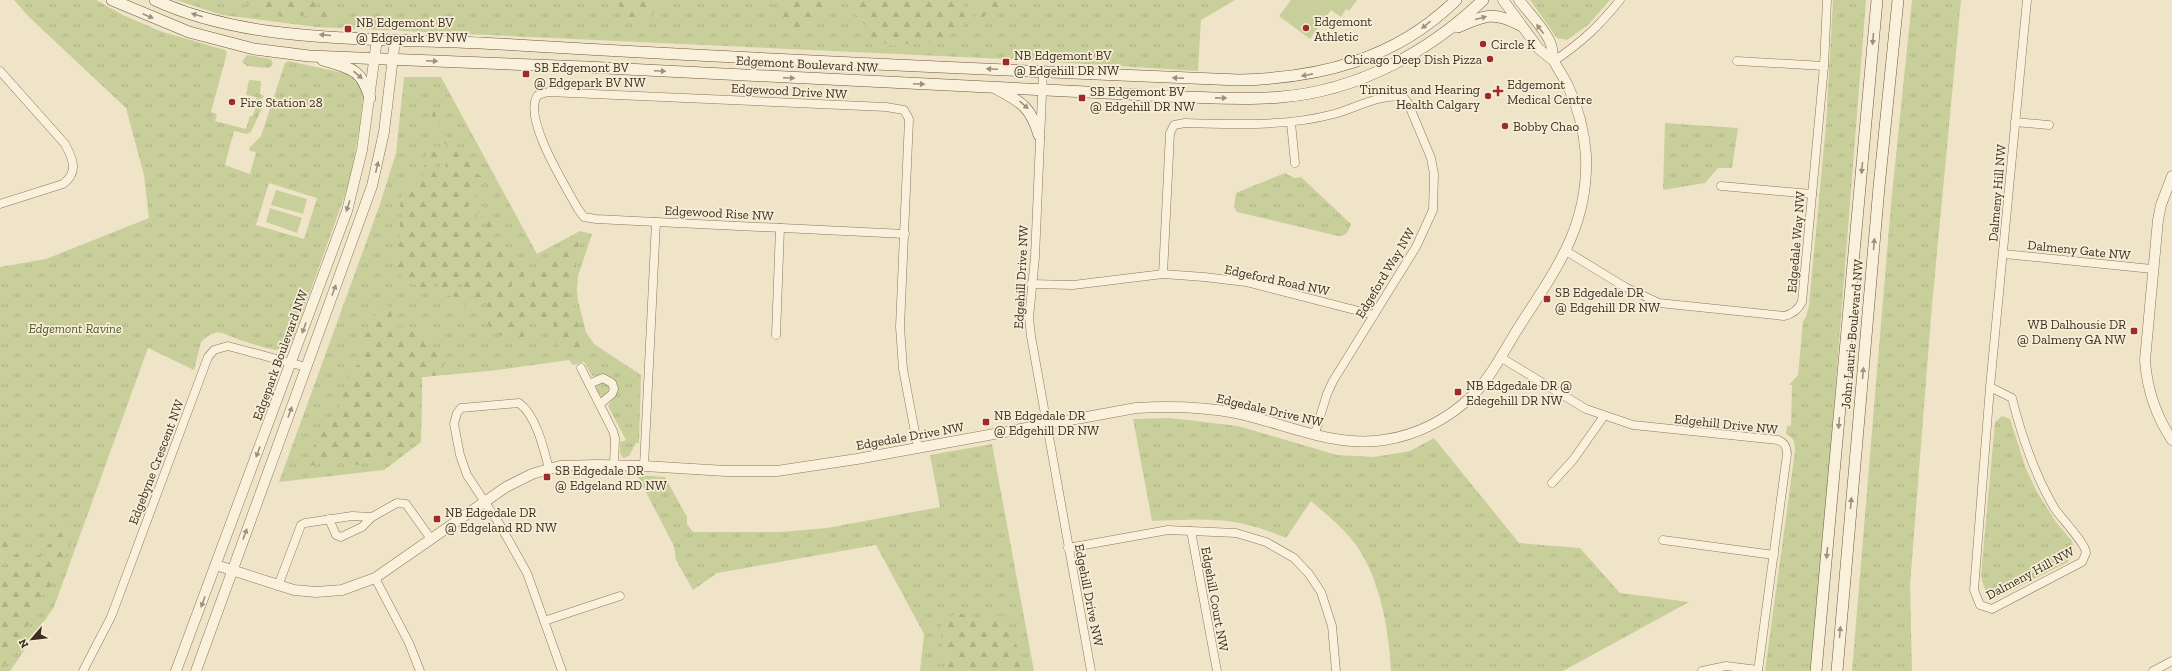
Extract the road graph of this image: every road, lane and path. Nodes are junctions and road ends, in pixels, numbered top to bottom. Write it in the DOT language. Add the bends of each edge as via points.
graph roads {
  1 [pos="112,0"];
  2 [pos="155,0"];
  3 [pos="1456,0"];
  4 [pos="1483,0"];
  5 [pos="1503,0"];
  6 [pos="1519,0"];
  7 [pos="1620,0"];
  8 [pos="1827,0"];
  9 [pos="1877,0"];
  10 [pos="1898,0"];
  11 [pos="2027,0"];
  12 [pos="1520,25"];
  13 [pos="1445,32"];
  14 [pos="378,39"];
  15 [pos="395,40"];
  16 [pos="309,56"];
  17 [pos="375,58"];
  18 [pos="393,59"];
  19 [pos="1554,61"];
  20 [pos="1737,61"];
  21 [pos="1824,66"];
  22 [pos="0,71"];
  23 [pos="1043,71"];
  24 [pos="995,87"];
  25 [pos="1042,89"];
  26 [pos="370,98"];
  27 [pos="1291,122"];
  28 [pos="2015,122"];
  29 [pos="2049,125"];
  30 [pos="1039,135"];
  31 [pos="1295,163"];
  32 [pos="2172,176"];
  33 [pos="1721,186"];
  34 [pos="1812,194"];
  35 [pos="0,204"];
  36 [pos="656,222"];
  37 [pos="780,228"];
  38 [pos="905,234"];
  39 [pos="1566,251"];
  40 [pos="2004,254"];
  41 [pos="2152,269"];
  42 [pos="1163,274"];
  43 [pos="1031,284"];
  44 [pos="1374,315"];
  45 [pos="776,335"];
  46 [pos="1500,357"];
  47 [pos="291,363"];
  48 [pos="306,367"];
  49 [pos="581,368"];
  50 [pos="589,384"];
  51 [pos="1990,388"];
  52 [pos="600,404"];
  53 [pos="1604,416"];
  54 [pos="1046,425"];
  55 [pos="1315,433"];
  56 [pos="2172,440"];
  57 [pos="918,448"];
  58 [pos="614,466"];
  59 [pos="644,466"];
  60 [pos="549,468"];
  61 [pos="1552,483"];
  62 [pos="484,503"];
  63 [pos="372,517"];
  64 [pos="329,519"];
  65 [pos="1191,531"];
  66 [pos="431,539"];
  67 [pos="1663,540"];
  68 [pos="1068,548"];
  69 [pos="1774,555"];
  70 [pos="216,565"];
  71 [pos="232,571"];
  72 [pos="375,578"];
  73 [pos="278,586"];
  74 [pos="620,596"];
  75 [pos="544,621"];
  76 [pos="2172,661"];
  77 [pos="1758,670"];
  78 [pos="84,671"];
  79 [pos="176,671"];
  80 [pos="196,671"];
  81 [pos="420,671"];
  82 [pos="562,671"];
  83 [pos="1091,671"];
  84 [pos="1217,671"];
  85 [pos="1336,671"];
  86 [pos="1702,671"];
  87 [pos="1816,671"];
  88 [pos="1837,671"];
  89 [pos="2153,671"];
  1 -- 16 [label="main road, Edgemont Boulevard NW, one-way" via="189,32 254,49"];
  14 -- 2 [label="main road, Edgemont Boulevard NW, one-way" via="238,27"];
  3 -- 23 [label="main road, Edgemont Boulevard NW, one-way" via="1422,29 1391,47 1345,66 1309,75 1239,80"];
  4 -- 13 [label="main road, Edgemont Boulevard NW"];
  5 -- 12 [label="street, Edgedale Drive NW"];
  19 -- 6 [label="street, Edgedale Drive NW, one-way" via="1550,42"];
  7 -- 19 [label="street" via="1592,33"];
  8 -- 21 [label="street, Edgedale Way NW"];
  9 -- 87 [label="main road, John Laurie Boulevard NW, one-way"];
  88 -- 10 [label="main road, John Laurie Boulevard NW, one-way"];
  11 -- 28 [label="street, Dalmeny Hill NW"];
  13 -- 12 [label="main road, one-way" via="1490,16 1506,17"];
  12 -- 19 [label="street, Edgedale Drive NW" via="1539,49"];
  25 -- 13 [label="main road, Edgemont Boulevard NW, one-way" via="1262,99 1303,94 1343,84 1379,70"];
  14 -- 15 [label="main road, Edgemont Boulevard NW"];
  14 -- 17 [label="street, Edgepark Boulevard NW"];
  15 -- 18 [label="street"];
  23 -- 15 [label="main road, Edgemont Boulevard NW, one-way" via="724,57 481,42"];
  16 -- 17 [label="main road, Edgemont Boulevard NW"];
  16 -- 26 [label="main road, one-way" via="350,68 359,74"];
  17 -- 18 [label="main road, Edgemont Boulevard NW"];
  17 -- 26 [label="street, Edgepark Boulevard NW"];
  18 -- 24 [label="main road, Edgemont Boulevard NW, one-way"];
  48 -- 18 [label="street, one-way" via="372,186 384,132"];
  19 -- 39 [label="street, Edgedale Drive NW" via="1574,100 1581,121 1586,154 1584,193 1577,225"];
  20 -- 21 [label="street"];
  21 -- 34 [label="street, Edgedale Way NW"];
  22 -- 35 [label="street" via="65,144 74,164 70,178 63,184"];
  23 -- 25 [label="street, Edgehill Drive NW"];
  24 -- 25 [label="main road, Edgemont Boulevard NW"];
  24 -- 30 [label="main road, one-way" via="1029,110"];
  25 -- 30 [label="street, Edgehill Drive NW"];
  26 -- 47 [label="street, Edgepark Boulevard NW, one-way" via="354,188"];
  27 -- 31 [label="street"];
  27 -- 42 [label="street, Edgeford Way NW" via="1174,125 1170,133"];
  27 -- 44 [label="street, Edgeford Way NW" via="1348,110 1394,95 1404,98 1408,103 1426,145 1434,174 1433,210 1416,247"];
  28 -- 29 [label="street"];
  28 -- 40 [label="street, Dalmeny Hill NW"];
  30 -- 43 [label="street, Edgehill Drive NW"];
  32 -- 41 [label="street" via="2161,205"];
  33 -- 34 [label="street"];
  34 -- 39 [label="street, Edgedale Way NW" via="1802,302 1800,308 1790,315 1659,303 1625,287"];
  36 -- 37 [label="street, Edgewood Rise NW"];
  36 -- 38 [label="street, Edgewood Drive NW" via="589,219 580,213 542,138 534,108 538,95 548,92 886,107 904,110 909,119"];
  36 -- 59 [label="street, Edgewood Rise NW"];
  37 -- 38 [label="street, Edgewood Rise NW"];
  37 -- 45 [label="street"];
  38 -- 57 [label="street, Edgewood Drive NW" via="901,349"];
  39 -- 46 [label="street, Edgedale Drive NW"];
  40 -- 41 [label="street, Dalmeny Gate NW"];
  40 -- 51 [label="street, Dalmeny Hill NW"];
  41 -- 56 [label="street" via="2145,349 2146,372 2154,406"];
  42 -- 43 [label="street, Edgeford Road NW" via="1073,286"];
  42 -- 44 [label="street, Edgeford Road NW" via="1246,282"];
  43 -- 54 [label="street, Edgehill Drive NW" via="1031,336"];
  44 -- 55 [label="street, Edgeford Way NW" via="1333,381"];
  46 -- 53 [label="street, Edgehill Drive NW" via="1586,409"];
  46 -- 55 [label="street, Edgedale Drive NW" via="1489,377 1472,396 1433,425 1408,435 1359,442 1338,440"];
  47 -- 48 [label="street, Edgebyne Crescent NW"];
  47 -- 70 [label="street, Edgepark Boulevard NW, one-way"];
  47 -- 78 [label="street, Edgebyne Crescent NW" via="228,346 214,350 208,357 111,617"];
  71 -- 48 [label="street, one-way"];
  49 -- 50 [label="street"];
  50 -- 52 [label="street"];
  50 -- 52 [label="street" via="603,378 612,383 612,394"];
  51 -- 51 [label="street, Dalmeny Hill NW" via="1974,590 1980,605 1992,609 2082,562 2086,549 2044,490 2030,461 2012,398"];
  52 -- 58 [label="street" via="616,438"];
  53 -- 61 [label="street"];
  53 -- 69 [label="street, Edgehill Drive NW" via="1633,425 1783,442 1787,454"];
  54 -- 55 [label="street, Edgedale Drive NW" via="1136,408 1187,407 1236,413"];
  54 -- 57 [label="street, Edgedale Drive NW"];
  54 -- 68 [label="street, Edgehill Drive NW"];
  57 -- 59 [label="street, Edgedale Drive NW" via="777,471"];
  58 -- 59 [label="street, Edgedale Drive NW"];
  58 -- 60 [label="street, Edgedale Drive NW"];
  60 -- 62 [label="street, Edgedale Drive NW" via="517,481"];
  60 -- 62 [label="street" via="544,447 534,424 519,403 461,408 454,424 460,455 467,475"];
  62 -- 66 [label="street, Edgedale Drive NW"];
  62 -- 75 [label="street" via="500,525 523,566"];
  63 -- 64 [label="street"];
  63 -- 64 [label="street" via="362,527 341,537 336,535"];
  63 -- 66 [label="street" via="397,502 404,502"];
  64 -- 73 [label="street" via="302,524"];
  65 -- 68 [label="street" via="1168,530"];
  65 -- 84 [label="street, Edgehill Court NW"];
  65 -- 85 [label="street" via="1256,538 1285,552 1302,566 1315,583 1327,608 1332,626"];
  66 -- 72 [label="street, Edgedale Drive NW"];
  67 -- 69 [label="street"];
  68 -- 83 [label="street, Edgehill Drive NW"];
  69 -- 77 [label="street, Edgehill Drive NW"];
  70 -- 71 [label="street, Edgedale Drive NW"];
  70 -- 79 [label="street, Edgepark Boulevard NW, one-way"];
  71 -- 73 [label="street, Edgedale Drive NW"];
  71 -- 80 [label="street"];
  72 -- 73 [label="street, Edgedale Drive NW" via="350,588 327,592 294,590"];
  72 -- 81 [label="street"];
  74 -- 75 [label="street"];
  75 -- 82 [label="street"];
  76 -- 89 [label="street"];
  77 -- 86 [label="street" via="1726,666"];
}
